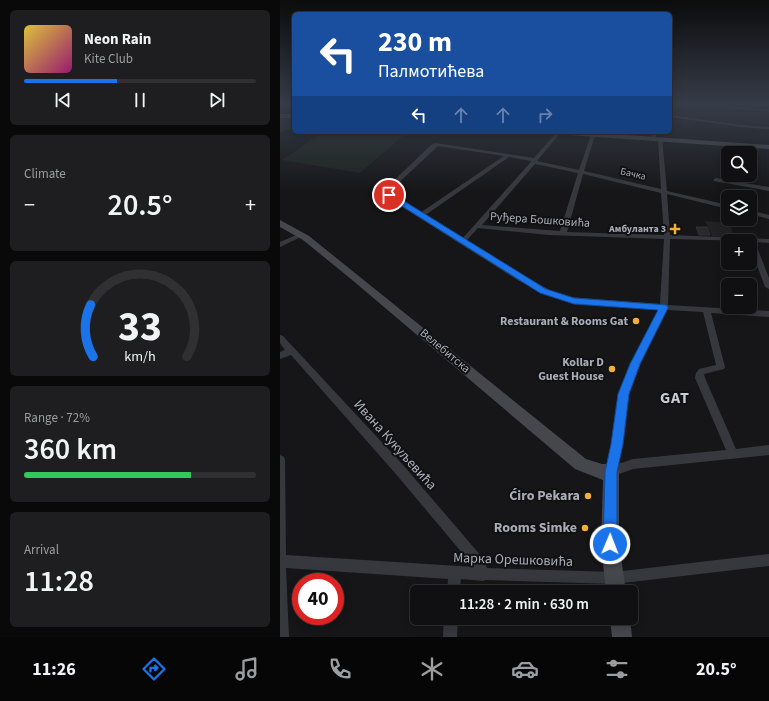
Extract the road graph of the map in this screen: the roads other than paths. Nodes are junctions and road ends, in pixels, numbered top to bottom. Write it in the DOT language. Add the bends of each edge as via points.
graph roads {
  1 [pos="558,134"];
  2 [pos="593,134"];
  3 [pos="656,137"];
  4 [pos="769,147"];
  5 [pos="509,155"];
  6 [pos="534,161"];
  7 [pos="581,172"];
  8 [pos="716,180"];
  9 [pos="769,189"];
  10 [pos="664,191"];
  11 [pos="721,205"];
  12 [pos="757,214"];
  13 [pos="421,215"];
  14 [pos="769,217"];
  15 [pos="280,223"];
  16 [pos="477,226"];
  17 [pos="563,233"];
  18 [pos="301,235"];
  19 [pos="667,237"];
  20 [pos="721,240"];
  21 [pos="463,241"];
  22 [pos="757,241"];
  23 [pos="769,241"];
  24 [pos="280,245"];
  25 [pos="757,255"];
  26 [pos="769,288"];
  27 [pos="664,308"];
  28 [pos="707,311"];
  29 [pos="769,314"];
  30 [pos="280,338"];
  31 [pos="293,352"];
  32 [pos="280,356"];
  33 [pos="769,450"];
  34 [pos="733,453"];
  35 [pos="280,460"];
  36 [pos="611,472"];
  37 [pos="280,480"];
  38 [pos="769,560"];
  39 [pos="280,561"];
  40 [pos="455,574"];
  41 [pos="483,575"];
  42 [pos="454,585"];
  43 [pos="615,585"];
  44 [pos="451,625"];
  45 [pos="621,625"];
  46 [pos="282,637"];
  47 [pos="450,637"];
  48 [pos="622,637"];
  1 -- 6 [label="street"];
  2 -- 3 [label="street"];
  2 -- 7 [label="street"];
  3 -- 4 [label="street"];
  3 -- 10 [label="street"];
  5 -- 6 [label="street, Бачка"];
  5 -- 13 [label="street"];
  5 -- 13 [label="street, Бачка" via="443,144 433,146 387,191 393,199"];
  6 -- 7 [label="street, Бачка"];
  6 -- 16 [label="street"];
  7 -- 10 [label="street, Бачка"];
  7 -- 17 [label="street"];
  8 -- 9 [label="street"];
  10 -- 11 [label="street, Бачка"];
  10 -- 19 [label="street"];
  12 -- 14 [label="street"];
  13 -- 21 [label="street"];
  15 -- 18 [label="street, Велебитска"];
  16 -- 17 [label="street, Руђера Бошковића"];
  16 -- 21 [label="street"];
  17 -- 19 [label="street, Руђера Бошковића"];
  18 -- 24 [label="street"];
  18 -- 36 [label="street, Велебитска" via="356,276 581,464 602,472"];
  19 -- 20 [label="street, Руђера Бошковића"];
  19 -- 27 [label="street"];
  21 -- 27 [label="street" via="529,283 558,297 574,301"];
  22 -- 23 [label="street, Руђера Бошковића"];
  25 -- 26 [label="street"];
  27 -- 28 [label="street"];
  27 -- 36 [label="street" via="635,364 624,394"];
  28 -- 29 [label="street"];
  28 -- 34 [label="street" via="721,367 702,370 700,378"];
  30 -- 31 [label="street, Ивана Кукуљевића"];
  31 -- 32 [label="street"];
  31 -- 41 [label="street, Ивана Кукуљевића" via="478,561"];
  33 -- 34 [label="street"];
  34 -- 36 [label="street" via="633,464"];
  35 -- 37 [label="street"];
  36 -- 43 [label="street" via="610,544"];
  37 -- 39 [label="street"];
  38 -- 43 [label="street, Марка Орешковића"];
  39 -- 40 [label="street, Марка Орешковића"];
  39 -- 46 [label="street"];
  40 -- 41 [label="street, Марка Орешковића"];
  40 -- 42 [label="street"];
  41 -- 43 [label="street, Марка Орешковића"];
  44 -- 47 [label="street"];
  45 -- 48 [label="street"];
}
